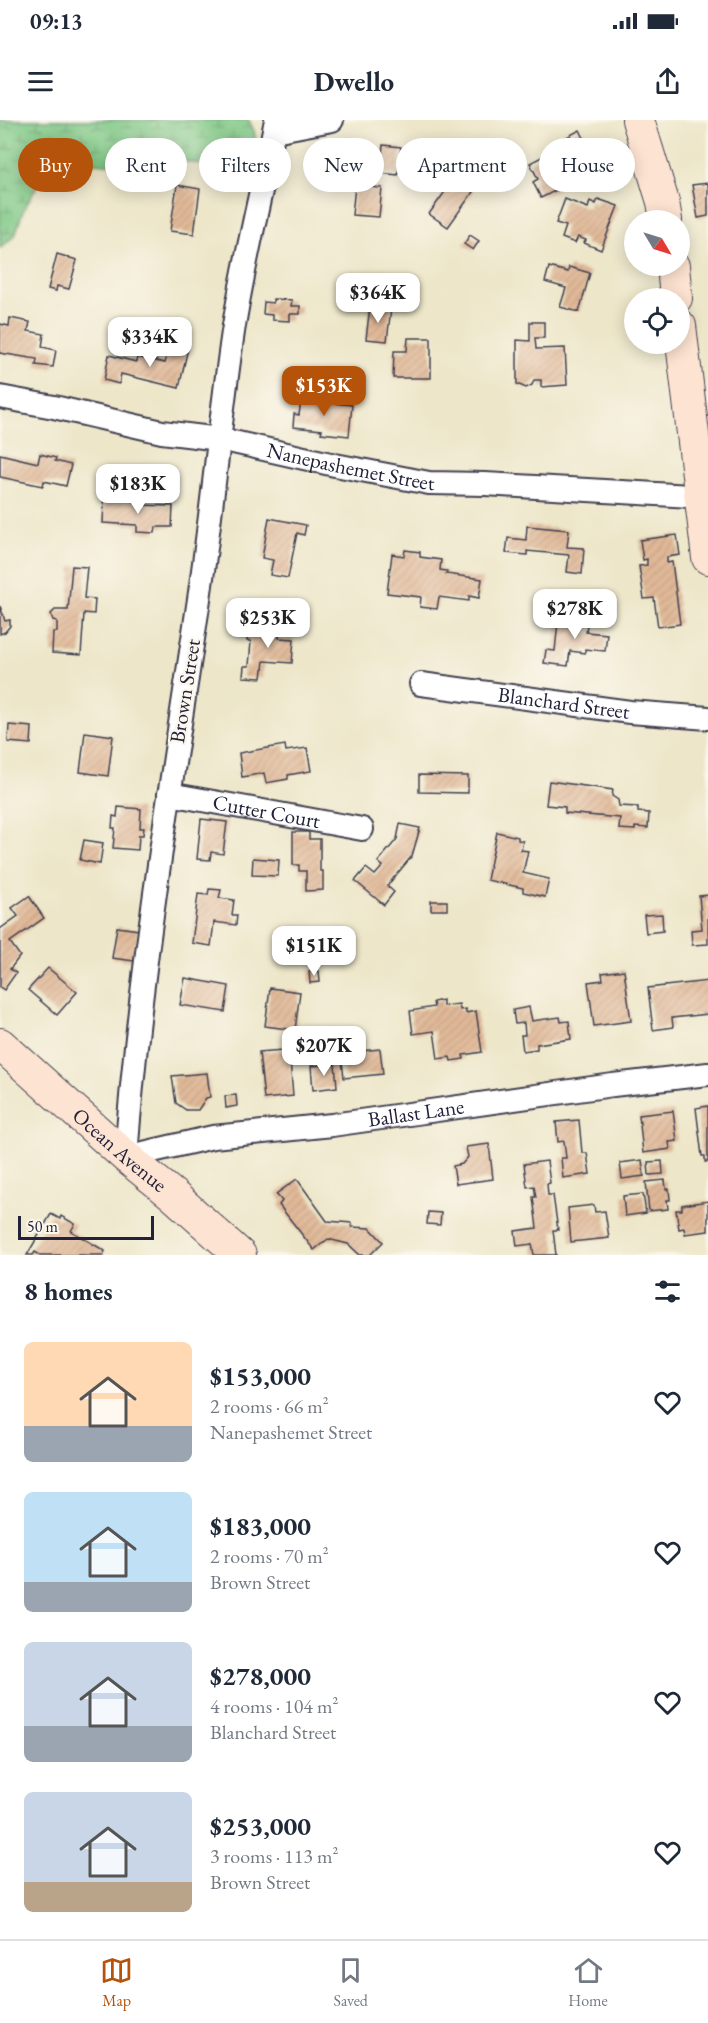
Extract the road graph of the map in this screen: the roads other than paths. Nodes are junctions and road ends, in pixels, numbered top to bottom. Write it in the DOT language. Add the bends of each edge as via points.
graph roads {
  1 [pos="332,120"];
  2 [pos="638,120"];
  3 [pos="275,125"];
  4 [pos="664,210"];
  5 [pos="684,354"];
  6 [pos="0,397"];
  7 [pos="220,439"];
  8 [pos="704,497"];
  9 [pos="708,558"];
  10 [pos="421,684"];
  11 [pos="708,718"];
  12 [pos="169,794"];
  13 [pos="362,829"];
  14 [pos="0,1044"];
  15 [pos="708,1074"];
  16 [pos="126,1157"];
  17 [pos="240,1255"];
  1 -- 3 [label="street"];
  2 -- 4 [label="main road"];
  3 -- 7 [label="street, Brown Street" via="233,331"];
  5 -- 8 [label="main road"];
  6 -- 7 [label="street, Nanepashemet Street" via="162,432"];
  7 -- 8 [label="street, Nanepashemet Street" via="429,483"];
  7 -- 12 [label="street, Brown Street"];
  8 -- 9 [label="main road"];
  10 -- 11 [label="street, Blanchard Street" via="630,712"];
  12 -- 13 [label="street, Cutter Court"];
  12 -- 16 [label="street, Brown Street" via="131,1083"];
  14 -- 16 [label="main road, Ocean Avenue"];
  15 -- 16 [label="street, Ballast Lane" via="332,1125 213,1137"];
  16 -- 17 [label="main road, Ocean Avenue"];
}
